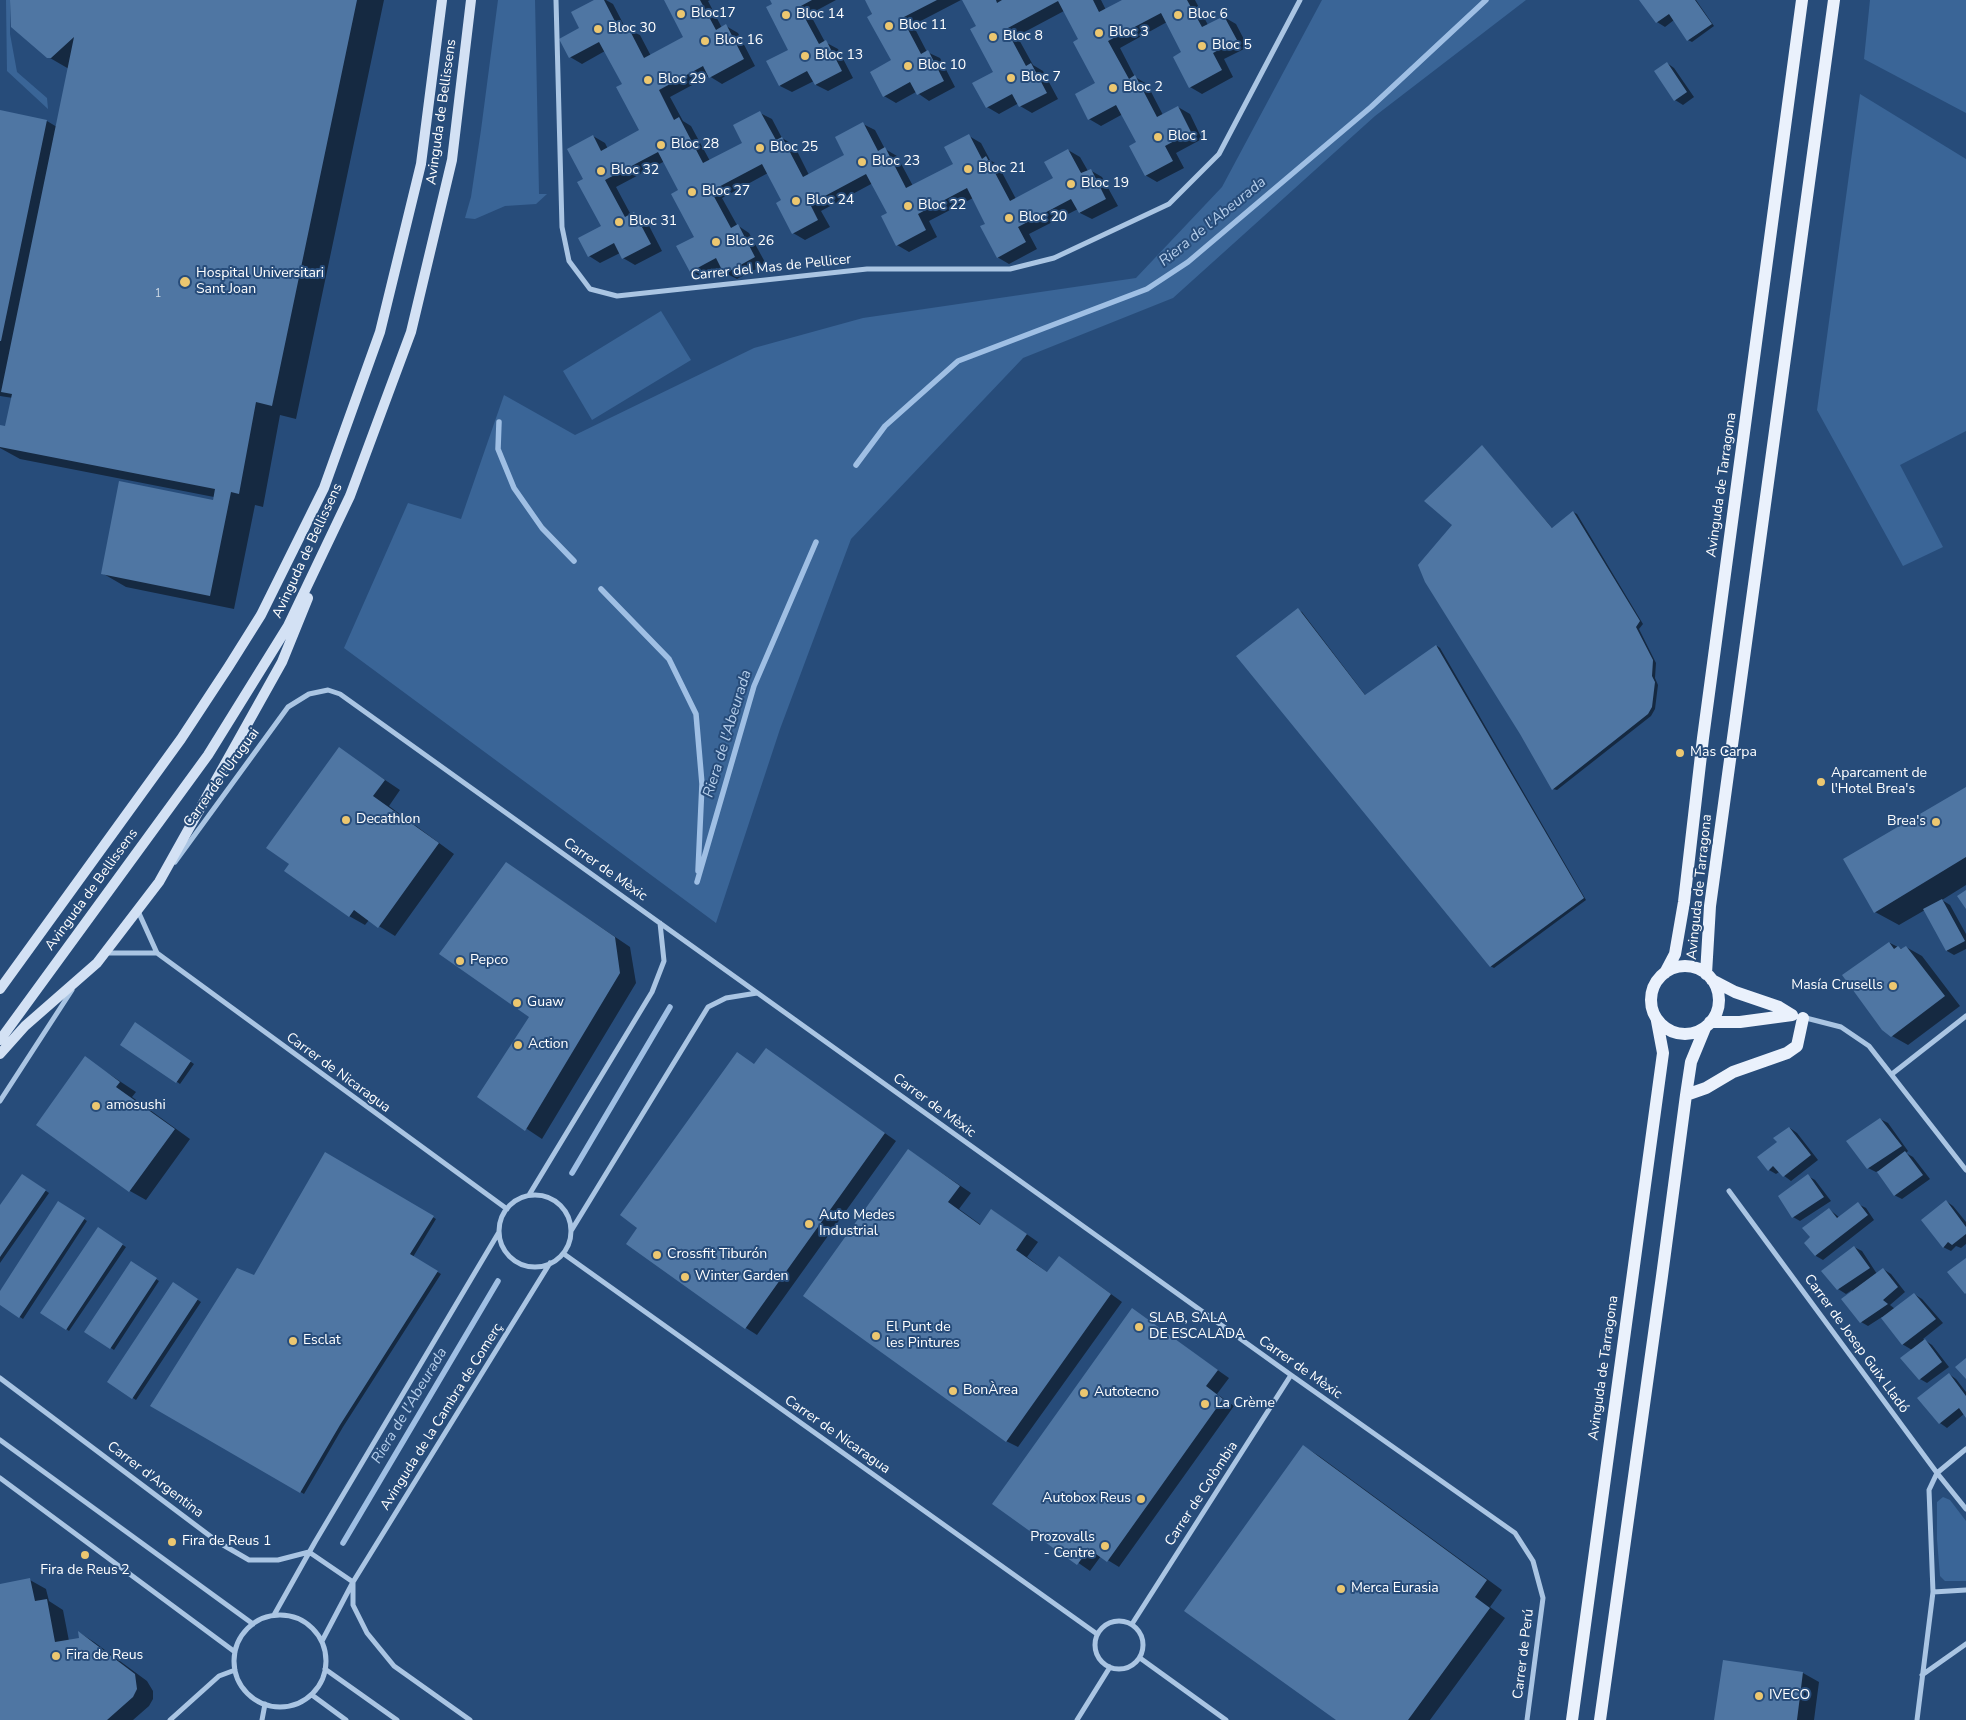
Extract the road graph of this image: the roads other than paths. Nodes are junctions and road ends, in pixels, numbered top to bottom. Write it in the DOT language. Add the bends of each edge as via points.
graph roads {
  1 [pos="442,0"];
  2 [pos="471,0"];
  3 [pos="556,0"];
  4 [pos="1300,0"];
  5 [pos="1802,0"];
  6 [pos="1834,0"];
  7 [pos="350,496"];
  8 [pos="309,694"];
  9 [pos="159,882"];
  10 [pos="137,910"];
  11 [pos="660,923"];
  12 [pos="105,953"];
  13 [pos="157,953"];
  14 [pos="1665,972"];
  15 [pos="1709,977"];
  16 [pos="79,978"];
  17 [pos="0,989"];
  18 [pos="757,993"];
  19 [pos="1797,1016"];
  20 [pos="1966,1016"];
  21 [pos="1657,1021"];
  22 [pos="1708,1025"];
  23 [pos="0,1040"];
  24 [pos="0,1054"];
  25 [pos="1892,1074"];
  26 [pos="1686,1095"];
  27 [pos="0,1101"];
  28 [pos="1966,1170"];
  29 [pos="1730,1191"];
  30 [pos="529,1195"];
  31 [pos="507,1209"];
  32 [pos="571,1231"];
  33 [pos="499,1232"];
  34 [pos="564,1254"];
  35 [pos="550,1264"];
  36 [pos="1291,1375"];
  37 [pos="0,1378"];
  38 [pos="0,1440"];
  39 [pos="1966,1449"];
  40 [pos="1937,1473"];
  41 [pos="0,1478"];
  42 [pos="1966,1509"];
  43 [pos="309,1552"];
  44 [pos="1533,1561"];
  45 [pos="353,1582"];
  46 [pos="1966,1590"];
  47 [pos="1933,1592"];
  48 [pos="274,1615"];
  49 [pos="253,1624"];
  50 [pos="1132,1624"];
  51 [pos="1098,1634"];
  52 [pos="322,1640"];
  53 [pos="1966,1644"];
  54 [pos="235,1652"];
  55 [pos="1140,1658"];
  56 [pos="1110,1667"];
  57 [pos="325,1669"];
  58 [pos="235,1670"];
  59 [pos="1922,1674"];
  60 [pos="312,1695"];
  61 [pos="265,1704"];
  62 [pos="345,1719"];
  63 [pos="170,1720"];
  64 [pos="262,1720"];
  65 [pos="397,1720"];
  66 [pos="470,1720"];
  67 [pos="1077,1720"];
  68 [pos="1226,1720"];
  69 [pos="1527,1720"];
  70 [pos="1572,1720"];
  71 [pos="1600,1720"];
  72 [pos="1917,1720"];
  1 -- 17 [label="main road, Avinguda de Bellissens" via="421,164 380,332 324,488 261,615 229,666 181,739"];
  2 -- 7 [label="main road, Avinguda de Bellissens" via="452,160 411,332"];
  3 -- 4 [label="street, Carrer del Mas de Pellicer" via="562,227 569,261 590,289 617,296 867,269 1010,268 1054,258 1169,204 1218,154"];
  5 -- 14 [label="main road, Avinguda de Tarragona" via="1684,902 1675,954"];
  6 -- 15 [label="main road, Avinguda de Tarragona" via="1710,906"];
  7 -- 9 [label="main road" via="282,662"];
  7 -- 23 [label="main road, Avinguda de Bellissens" via="288,626 208,755"];
  8 -- 9 [label="street, Carrer de l'Uruguai" via="288,707"];
  8 -- 11 [label="street, Carrer de Mèxic" via="328,690 340,694"];
  9 -- 10 [label="main road"];
  10 -- 12 [label="main road"];
  10 -- 13 [label="street, Carrer de Nicaragua"];
  11 -- 18 [label="street, Carrer de Mèxic"];
  11 -- 30 [label="street" via="664,961 652,992"];
  12 -- 13 [label="street"];
  12 -- 16 [label="main road"];
  13 -- 31 [label="street, Carrer de Nicaragua"];
  14 -- 15 [label="main road" via="1686,966 1697,968"];
  14 -- 21 [label="main road" via="1657,980 1651,995"];
  15 -- 19 [label="main road" via="1735,992"];
  15 -- 22 [label="main road" via="1718,994 1718,1002"];
  16 -- 24 [label="main road" via="25,1026"];
  16 -- 27 [label="street"];
  18 -- 32 [label="street" via="726,998 708,1007"];
  18 -- 36 [label="street, Carrer de Mèxic"];
  19 -- 22 [label="main road"];
  19 -- 25 [label="street" via="1840,1027 1869,1046"];
  19 -- 26 [label="main road" via="1797,1046"];
  20 -- 25 [label="street"];
  21 -- 22 [label="main road" via="1671,1031 1683,1034 1694,1033"];
  21 -- 70 [label="main road, Avinguda de Tarragona" via="1663,1053"];
  22 -- 26 [label="main road" via="1691,1062"];
  25 -- 28 [label="street"];
  26 -- 71 [label="main road"];
  29 -- 40 [label="street, Carrer de Josep Guix Lladó"];
  30 -- 31 [label="street"];
  30 -- 32 [label="street" via="541,1195 564,1208"];
  31 -- 33 [label="street"];
  32 -- 34 [label="street"];
  33 -- 35 [label="street" via="506,1252 515,1260 535,1267"];
  33 -- 43 [label="street"];
  34 -- 35 [label="street"];
  34 -- 51 [label="street, Carrer de Nicaragua"];
  35 -- 45 [label="street, Avinguda de la Cambra de Comerç"];
  36 -- 44 [label="street, Carrer de Mèxic" via="1514,1533"];
  36 -- 50 [label="street, Carrer de Colòmbia"];
  37 -- 43 [label="street, Carrer d'Argentina" via="218,1542 249,1560 278,1560"];
  38 -- 49 [label="street"];
  39 -- 40 [label="street"];
  40 -- 42 [label="street, Carrer de Josep Guix Lladó"];
  40 -- 47 [label="street" via="1929,1490"];
  41 -- 54 [label="street"];
  43 -- 45 [label="street"];
  43 -- 48 [label="street"];
  44 -- 69 [label="street, Carrer de Perú" via="1543,1598"];
  45 -- 52 [label="street, Avinguda de la Cambra de Comerç"];
  45 -- 66 [label="street" via="353,1606 367,1634 394,1666"];
  46 -- 47 [label="street"];
  47 -- 59 [label="street"];
  48 -- 49 [label="street"];
  48 -- 52 [label="street" via="293,1616 310,1626"];
  49 -- 54 [label="street" via="241,1636"];
  50 -- 51 [label="street" via="1113,1621"];
  50 -- 55 [label="street" via="1144,1644"];
  51 -- 56 [label="street" via="1095,1651 1099,1659"];
  52 -- 57 [label="street"];
  53 -- 59 [label="street"];
  54 -- 58 [label="street"];
  55 -- 56 [label="street" via="1124,1670"];
  55 -- 68 [label="street"];
  56 -- 67 [label="street"];
  57 -- 60 [label="street" via="321,1683"];
  57 -- 65 [label="street"];
  58 -- 61 [label="street" via="242,1686 253,1698"];
  58 -- 63 [label="street" via="218,1676"];
  59 -- 72 [label="street"];
  60 -- 61 [label="street" via="289,1706"];
  60 -- 62 [label="street"];
  61 -- 64 [label="street"];
}
